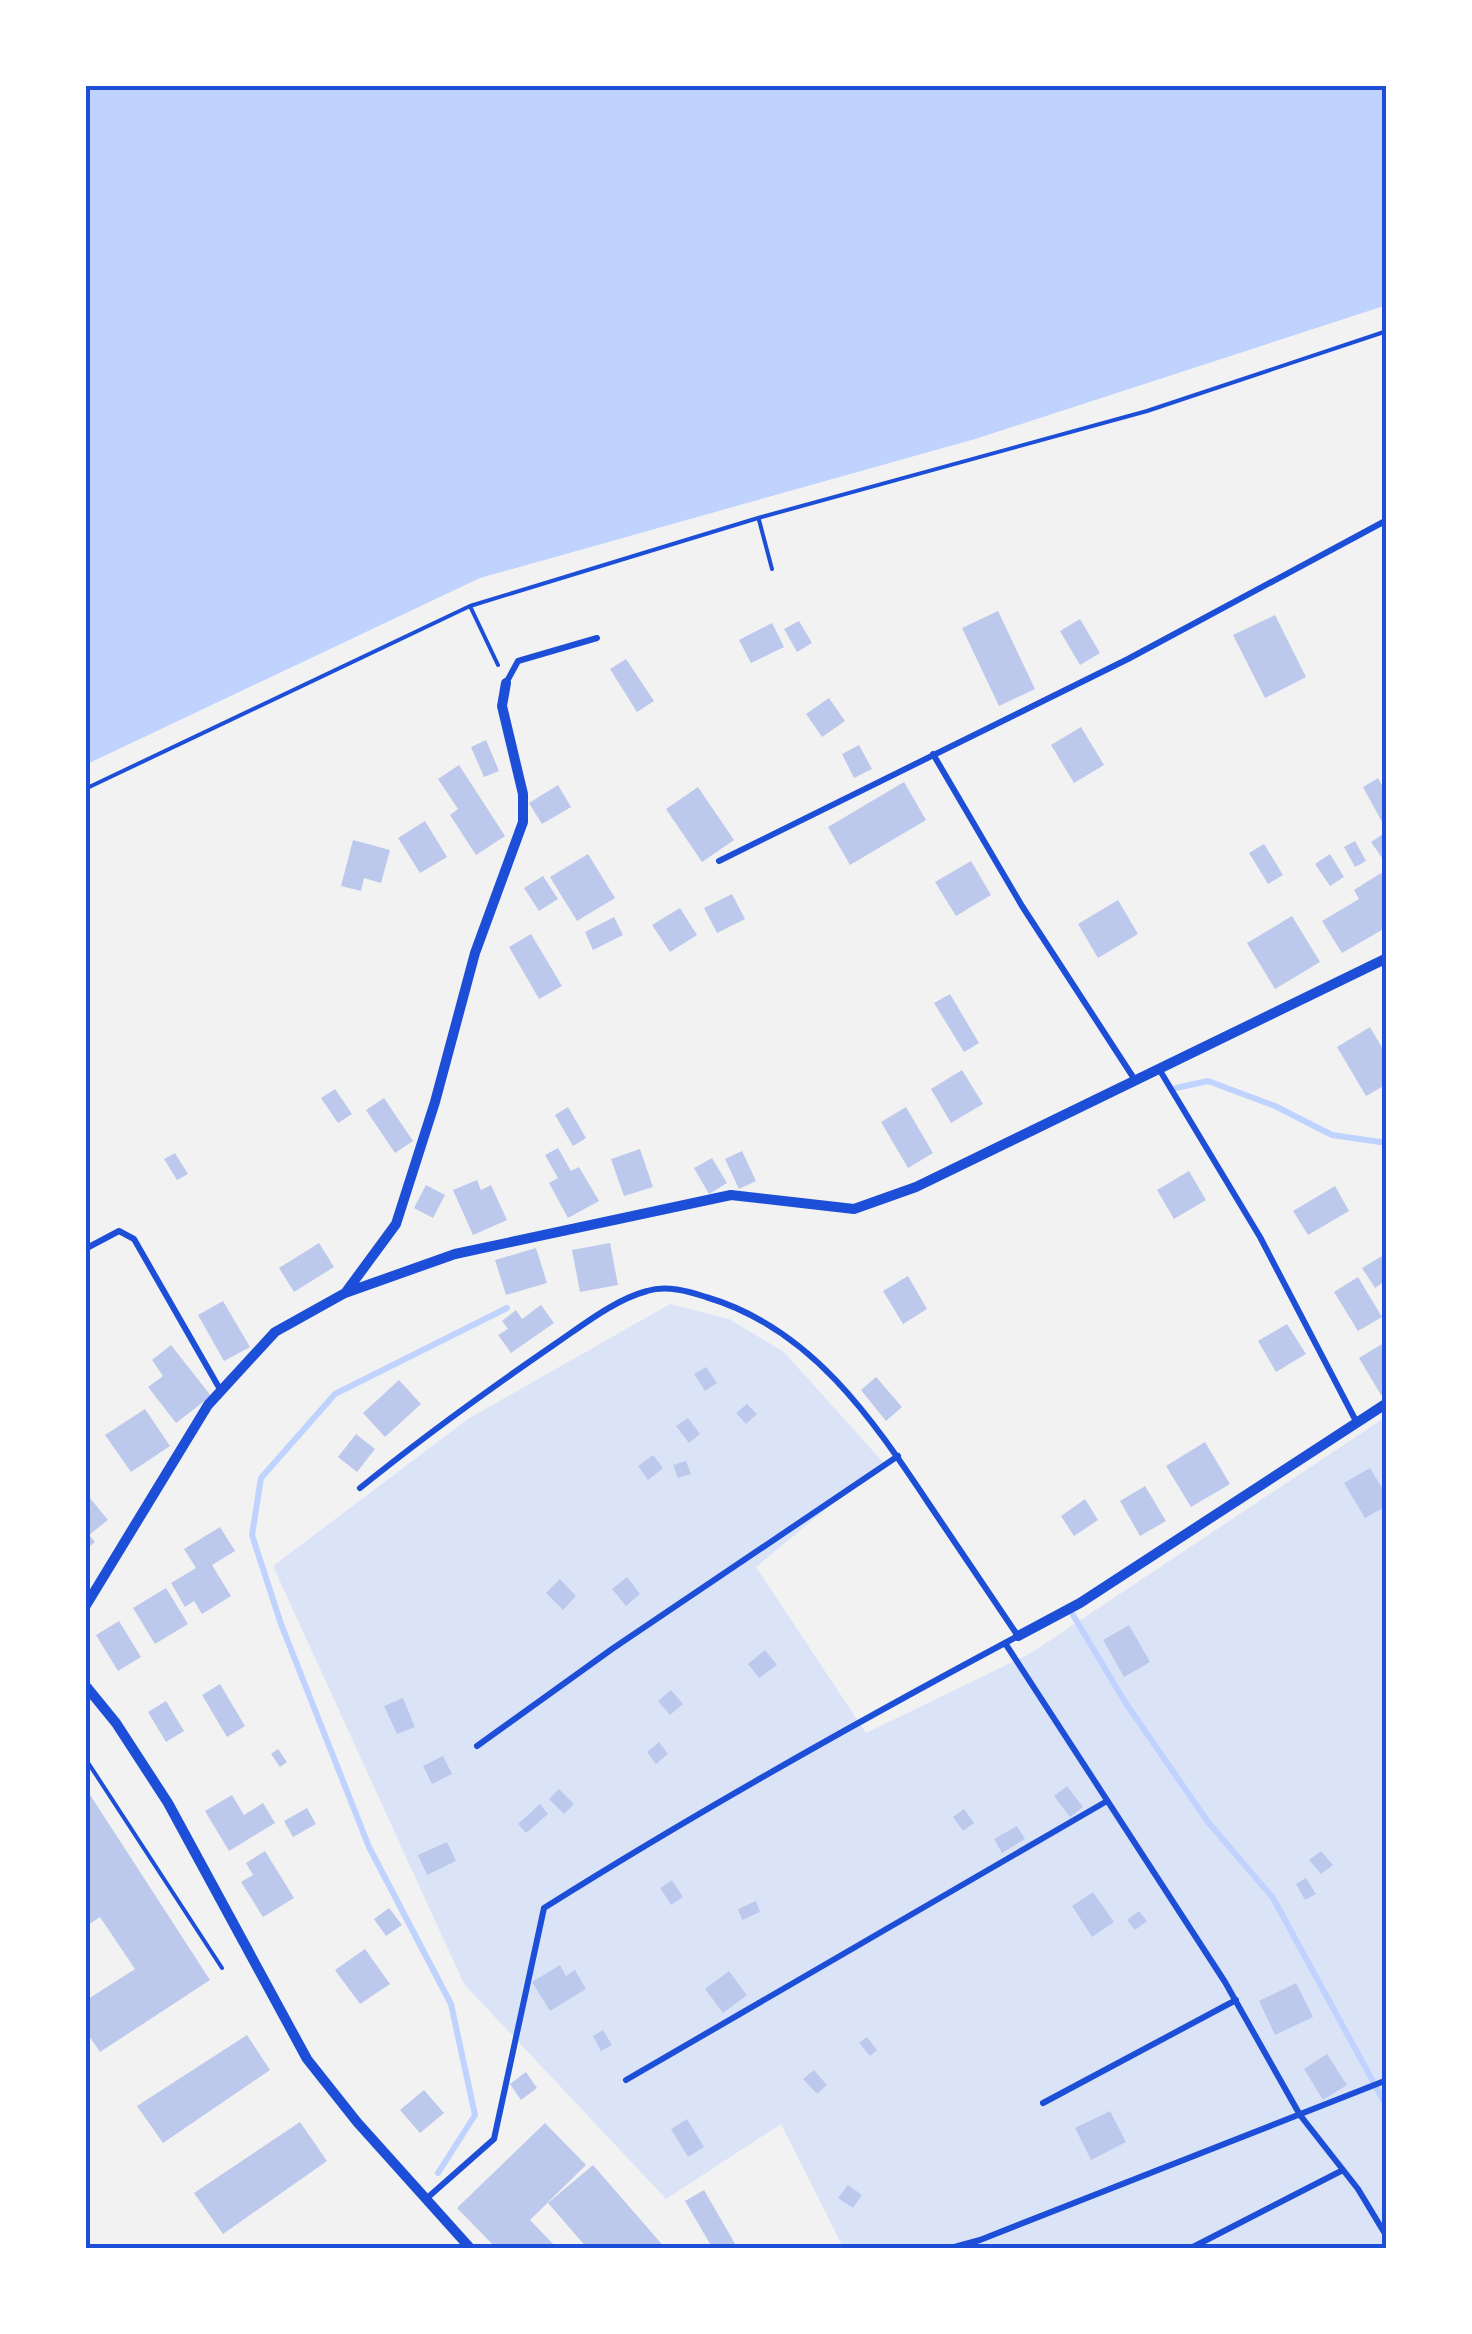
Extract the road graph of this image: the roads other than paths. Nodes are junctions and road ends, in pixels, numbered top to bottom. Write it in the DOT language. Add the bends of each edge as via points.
graph roads {
  1 [pos="1387,520"];
  2 [pos="597,638"];
  3 [pos="506,683"];
  4 [pos="933,754"];
  5 [pos="719,861"];
  6 [pos="1387,958"];
  7 [pos="1158,1068"];
  8 [pos="1136,1081"];
  9 [pos="85,1249"];
  10 [pos="346,1293"];
  11 [pos="220,1392"];
  12 [pos="1387,1403"];
  13 [pos="1357,1423"];
  14 [pos="898,1456"];
  15 [pos="360,1488"];
  16 [pos="85,1607"];
  17 [pos="1018,1636"];
  18 [pos="1005,1643"];
  19 [pos="85,1685"];
  20 [pos="476,1746"];
  21 [pos="1106,1801"];
  22 [pos="1236,2000"];
  23 [pos="626,2080"];
  24 [pos="1387,2080"];
  25 [pos="1043,2103"];
  26 [pos="1300,2115"];
  27 [pos="1343,2170"];
  28 [pos="426,2199"];
  29 [pos="1387,2237"];
  30 [pos="472,2249"];
  31 [pos="946,2249"];
  32 [pos="1190,2249"];
  1 -- 4 [label="lane"];
  2 -- 3 [label="lane" via="518,660"];
  3 -- 10 [label="street" via="502,706 523,822 475,953 396,1224"];
  4 -- 5 [label="lane"];
  4 -- 8 [label="lane"];
  6 -- 7 [label="street"];
  7 -- 8 [label="street"];
  7 -- 13 [label="lane" via="1260,1237"];
  8 -- 10 [label="street" via="916,1188 854,1209 731,1195 455,1254"];
  9 -- 11 [label="lane" via="119,1231 134,1239"];
  10 -- 11 [label="street" via="275,1332"];
  11 -- 16 [label="street"];
  12 -- 13 [label="street"];
  13 -- 17 [label="street" via="1080,1603"];
  14 -- 15 [label="lane" via="844,1387 790,1339 723,1302 660,1288 635,1295 570,1334"];
  14 -- 17 [label="lane"];
  14 -- 20 [label="lane"];
  17 -- 18 [label="lane"];
  18 -- 21 [label="lane"];
  18 -- 28 [label="lane" via="544,1908 494,2140"];
  19 -- 28 [label="street" via="168,1804 307,2059"];
  21 -- 22 [label="lane"];
  21 -- 23 [label="lane"];
  22 -- 25 [label="lane"];
  22 -- 26 [label="lane"];
  24 -- 26 [label="lane"];
  26 -- 27 [label="lane"];
  26 -- 31 [label="lane"];
  27 -- 29 [label="lane"];
  27 -- 32 [label="lane"];
  28 -- 30 [label="street"];
}
